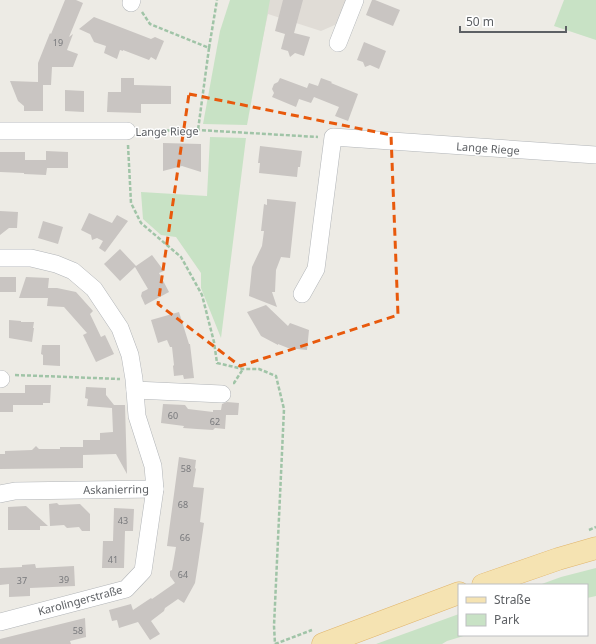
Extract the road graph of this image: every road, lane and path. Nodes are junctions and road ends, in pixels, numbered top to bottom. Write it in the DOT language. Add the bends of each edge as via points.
graph roads {
  1 [pos="217,0"];
  2 [pos="354,0"];
  3 [pos="135,5"];
  4 [pos="338,43"];
  5 [pos="209,48"];
  6 [pos="198,130"];
  7 [pos="0,131"];
  8 [pos="127,131"];
  9 [pos="333,137"];
  10 [pos="596,155"];
  11 [pos="0,258"];
  12 [pos="302,294"];
  13 [pos="1,378"];
  14 [pos="134,385"];
  15 [pos="222,394"];
  16 [pos="155,489"];
  17 [pos="0,494"];
  18 [pos="596,548"];
  19 [pos="486,584"];
  20 [pos="458,593"];
  21 [pos="0,622"];
  22 [pos="323,644"];
  1 -- 5 [label="path"];
  2 -- 4 [label="street"];
  3 -- 5 [label="path" via="150,24"];
  5 -- 6 [label="path"];
  6 -- 8 [label="path, Lange Riege"];
  6 -- 9 [label="path, Lange Riege"];
  7 -- 8 [label="street, Lange Riege"];
  9 -- 10 [label="street, Lange Riege"];
  9 -- 12 [label="street" via="316,269"];
  11 -- 14 [label="street, Askanierring" via="31,258 56,264 73,271 94,289 120,328 130,355"];
  13 -- 14 [label="path" via="15,375"];
  14 -- 15 [label="street"];
  14 -- 16 [label="street, Askanierring" via="137,416 153,466"];
  16 -- 17 [label="street, Askanierring" via="15,491"];
  16 -- 21 [label="street, Karolingerstraße" via="143,571 126,589"];
  18 -- 19 [label="main road"];
  20 -- 22 [label="main road"];
}
